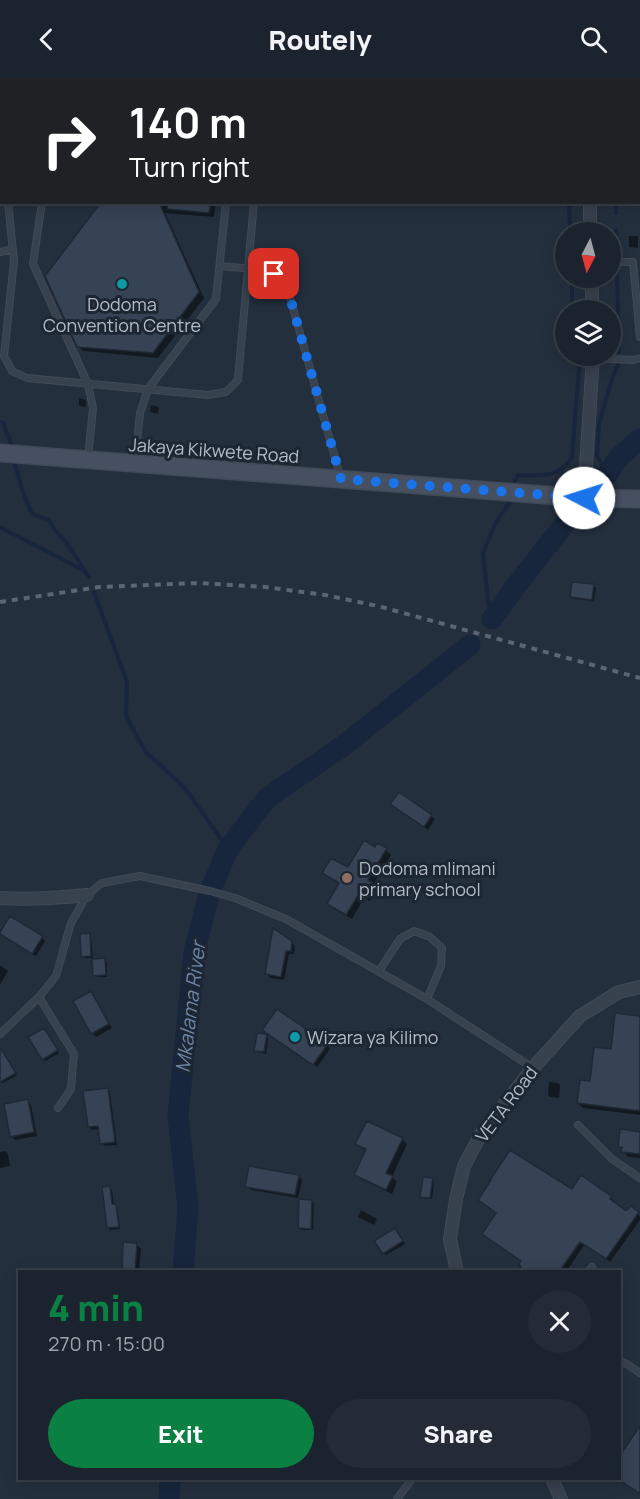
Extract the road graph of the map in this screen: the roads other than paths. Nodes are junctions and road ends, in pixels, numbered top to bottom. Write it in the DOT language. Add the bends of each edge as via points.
graph roads {
  1 [pos="8,204"];
  2 [pos="42,204"];
  3 [pos="226,204"];
  4 [pos="254,204"];
  5 [pos="590,204"];
  6 [pos="591,222"];
  7 [pos="13,249"];
  8 [pos="0,252"];
  9 [pos="621,262"];
  10 [pos="219,266"];
  11 [pos="248,269"];
  12 [pos="640,337"];
  13 [pos="640,358"];
  14 [pos="621,359"];
  15 [pos="592,366"];
  16 [pos="88,384"];
  17 [pos="148,389"];
  18 [pos="0,453"];
  19 [pos="88,460"];
  20 [pos="135,463"];
  21 [pos="341,479"];
  22 [pos="584,498"];
  23 [pos="640,500"];
  24 [pos="87,895"];
  25 [pos="0,897"];
  26 [pos="379,971"];
  27 [pos="640,987"];
  28 [pos="39,997"];
  29 [pos="427,999"];
  30 [pos="0,1034"];
  31 [pos="533,1068"];
  32 [pos="58,1108"];
  33 [pos="578,1125"];
  34 [pos="640,1178"];
  35 [pos="457,1270"];
  36 [pos="621,1361"];
  37 [pos="640,1373"];
  38 [pos="411,1480"];
  39 [pos="552,1480"];
  40 [pos="397,1499"];
  41 [pos="561,1499"];
  1 -- 7 [label="lane"];
  2 -- 16 [label="lane" via="33,264"];
  3 -- 10 [label="lane"];
  4 -- 11 [label="lane"];
  5 -- 6 [label="street"];
  7 -- 8 [label="lane"];
  7 -- 16 [label="lane" via="4,356 12,370 27,378"];
  9 -- 12 [label="lane" via="633,262"];
  10 -- 11 [label="lane"];
  10 -- 17 [label="lane" via="216,299"];
  11 -- 17 [label="lane" via="238,380 226,392 208,395"];
  11 -- 21 [label="lane" via="274,274 291,301"];
  13 -- 14 [label="lane"];
  15 -- 22 [label="street"];
  16 -- 17 [label="lane"];
  16 -- 19 [label="lane" via="93,408"];
  17 -- 20 [label="lane" via="140,413"];
  18 -- 19 [label="main road, Jakaya Kikwete Road"];
  19 -- 20 [label="main road, Jakaya Kikwete Road"];
  20 -- 21 [label="main road, Jakaya Kikwete Road"];
  21 -- 22 [label="main road, Jakaya Kikwete Road"];
  22 -- 23 [label="main road, Jakaya Kikwete Road"];
  24 -- 25 [label="street"];
  24 -- 26 [label="lane" via="102,883 140,876 210,891 286,919"];
  24 -- 28 [label="lane" via="71,923 56,976"];
  26 -- 29 [label="lane"];
  26 -- 29 [label="lane" via="400,939 414,931 430,937 442,948 441,966"];
  27 -- 31 [label="street, VETA Road" via="619,992 580,1016"];
  28 -- 30 [label="lane"];
  28 -- 32 [label="lane" via="74,1054 71,1089"];
  29 -- 31 [label="lane"];
  31 -- 35 [label="street, VETA Road" via="481,1134 464,1167 450,1239"];
  33 -- 34 [label="lane" via="612,1159"];
  36 -- 37 [label="lane"];
  38 -- 40 [label="lane"];
  39 -- 41 [label="street"];
}
